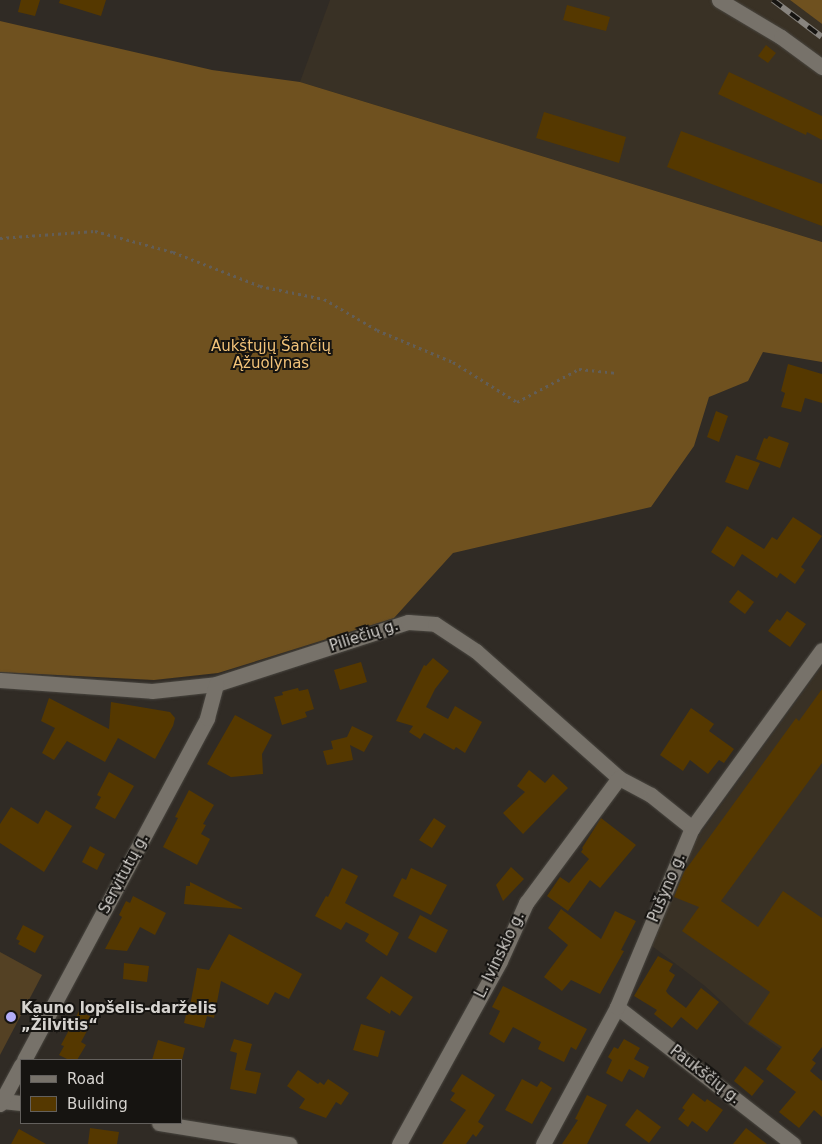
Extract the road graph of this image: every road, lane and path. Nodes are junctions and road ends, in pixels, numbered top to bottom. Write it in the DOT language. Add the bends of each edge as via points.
graph roads {
  1 [pos="719,0"];
  2 [pos="822,67"];
  3 [pos="0,238"];
  4 [pos="616,373"];
  5 [pos="822,650"];
  6 [pos="0,680"];
  7 [pos="216,684"];
  8 [pos="619,778"];
  9 [pos="692,828"];
  10 [pos="617,1007"];
  11 [pos="25,1059"];
  12 [pos="20,1067"];
  13 [pos="1,1102"];
  14 [pos="20,1103"];
  15 [pos="165,1124"];
  16 [pos="290,1144"];
  17 [pos="399,1144"];
  18 [pos="544,1144"];
  19 [pos="793,1144"];
  1 -- 2 [label="street" via="781,37"];
  3 -- 4 [label="path" via="95,231 173,252 260,286 324,299 377,330 452,362 517,402 579,369"];
  5 -- 9 [label="street, Pušyno g."];
  6 -- 7 [label="street, Piliečių g." via="152,691"];
  7 -- 8 [label="street, Piliečių g." via="408,622 435,624 476,651"];
  7 -- 11 [label="street, Servitutų g." via="207,718"];
  8 -- 9 [label="street, Piliečių g." via="651,795"];
  8 -- 17 [label="street, L. Ivinskio g." via="526,903 500,961"];
  9 -- 10 [label="street, Pušyno g."];
  10 -- 18 [label="street, Pušyno g."];
  10 -- 19 [label="street, Paukščių g."];
  12 -- 13 [label="street"];
  13 -- 14 [label="street"];
  15 -- 16 [label="street"];
}
